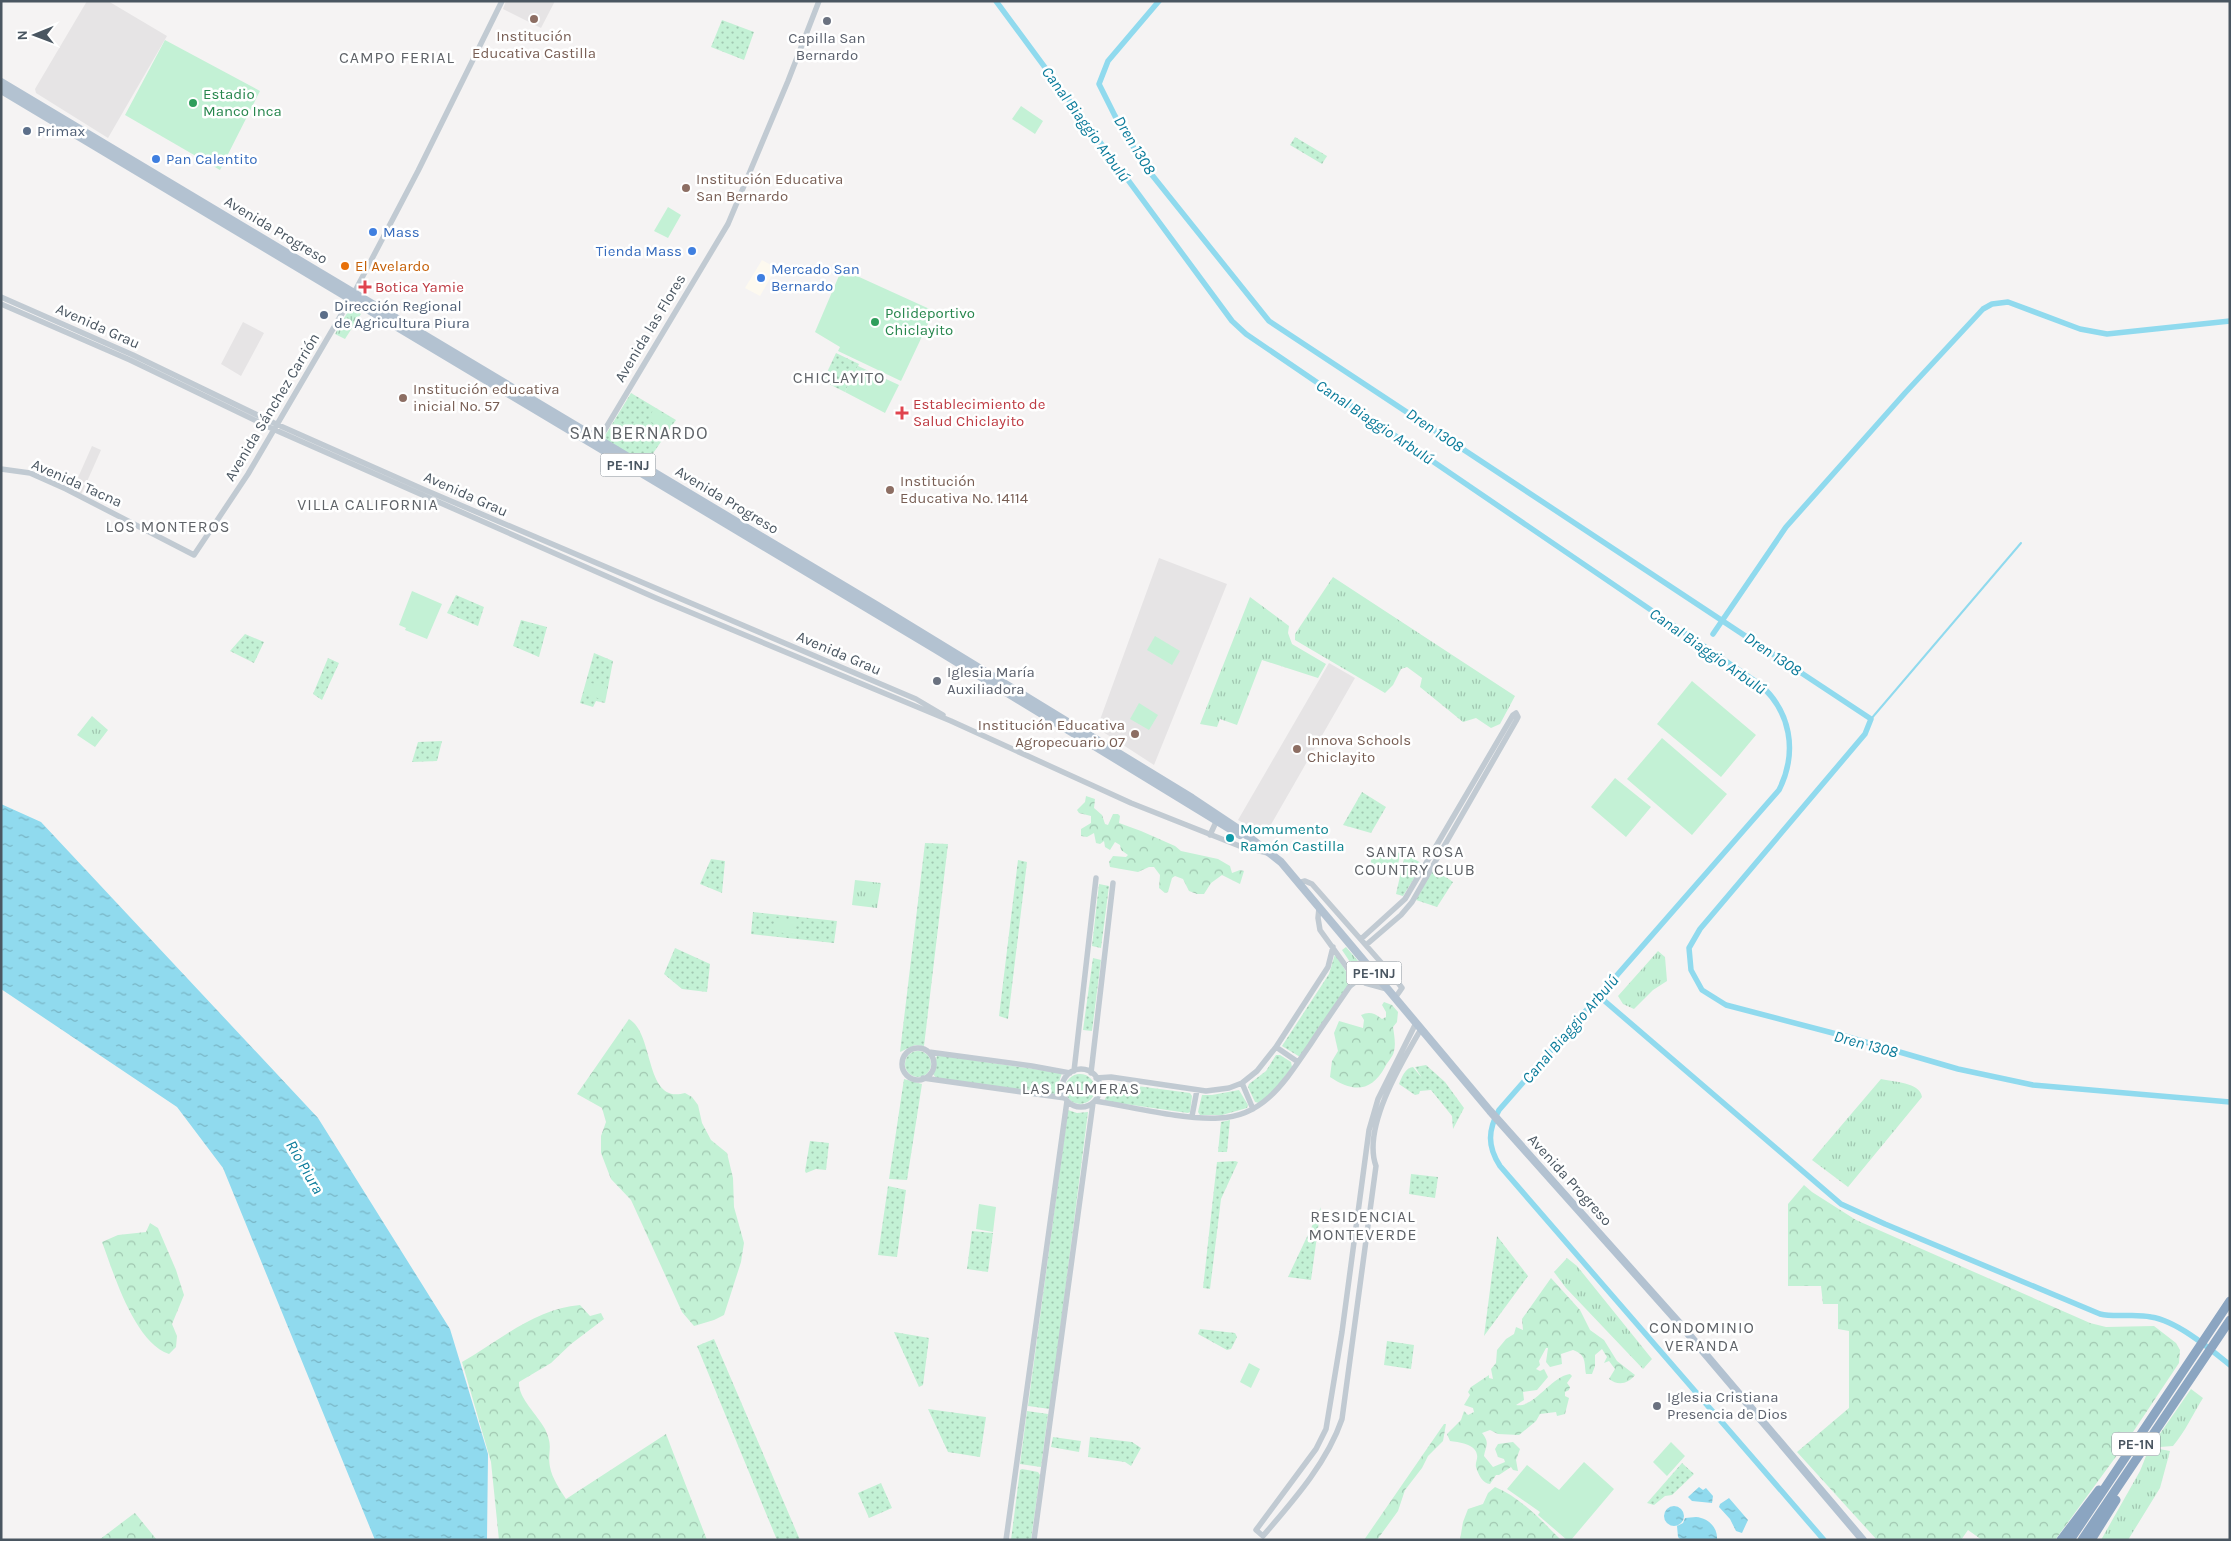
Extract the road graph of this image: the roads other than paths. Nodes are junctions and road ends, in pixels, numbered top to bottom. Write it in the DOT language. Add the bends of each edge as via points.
graph roads {
  1 [pos="502,1"];
  2 [pos="819,1"];
  3 [pos="1,82"];
  4 [pos="1,90"];
  5 [pos="352,296"];
  6 [pos="1,297"];
  7 [pos="1,304"];
  8 [pos="275,426"];
  9 [pos="597,443"];
  10 [pos="1,469"];
  11 [pos="194,554"];
  12 [pos="1216,822"];
  13 [pos="1210,835"];
  14 [pos="1253,841"];
  15 [pos="1270,853"];
  16 [pos="1096,878"];
  17 [pos="1113,883"];
  18 [pos="1298,883"];
  19 [pos="1409,893"];
  20 [pos="1415,897"];
  21 [pos="1319,908"];
  22 [pos="1360,939"];
  23 [pos="1366,945"];
  24 [pos="1333,947"];
  25 [pos="1359,979"];
  26 [pos="1387,989"];
  27 [pos="1395,998"];
  28 [pos="1418,1026"];
  29 [pos="1276,1047"];
  30 [pos="929,1052"];
  31 [pos="1298,1062"];
  32 [pos="1072,1072"];
  33 [pos="1094,1075"];
  34 [pos="923,1078"];
  35 [pos="1242,1082"];
  36 [pos="1197,1090"];
  37 [pos="1066,1100"];
  38 [pos="1094,1102"];
  39 [pos="1253,1109"];
  40 [pos="1192,1116"];
  41 [pos="1369,1143"];
  42 [pos="2230,1301"];
  43 [pos="2230,1320"];
  44 [pos="2206,1346"];
  45 [pos="2120,1468"];
  46 [pos="2131,1469"];
  47 [pos="1006,1540"];
  48 [pos="1034,1540"];
  49 [pos="1863,1540"];
  50 [pos="2061,1540"];
  51 [pos="2070,1540"];
  52 [pos="2082,1540"];
  53 [pos="2091,1540"];
  1 -- 5 [label="street, Avenida Sánchez Carrión"];
  2 -- 9 [label="street, Avenida las Flores" via="728,224"];
  3 -- 5 [label="main road, Avenida Progreso / PE-1NJ"];
  4 -- 5 [label="main road, Avenida Progreso / PE-1NJ"];
  5 -- 8 [label="street, Avenida Sánchez Carrión"];
  5 -- 9 [label="main road, Avenida Progreso / PE-1NJ"];
  6 -- 8 [label="street, Avenida Grau" via="133,354"];
  7 -- 8 [label="street, Avenida Grau"];
  8 -- 11 [label="street, Avenida Sánchez Carrión" via="248,474"];
  8 -- 13 [label="street, Avenida Grau" via="916,700 951,721 1131,803"];
  9 -- 12 [label="main road, Avenida Progreso / PE-1NJ"];
  9 -- 14 [label="main road, Avenida Progreso / PE-1NJ" via="876,604 1148,770"];
  10 -- 11 [label="street, Avenida Tacna" via="25,472 66,489"];
  12 -- 13 [label="street"];
  12 -- 14 [label="main road, Avenida Progreso / PE-1NJ"];
  13 -- 15 [label="street, Avenida Grau"];
  14 -- 15 [label="main road, Avenida Progreso / PE-1NJ"];
  15 -- 18 [label="main road, Avenida Progreso / PE-1NJ"];
  16 -- 32 [label="street"];
  17 -- 33 [label="street"];
  18 -- 21 [label="main road, Avenida Progreso / PE-1NJ"];
  18 -- 22 [label="street" via="1312,884"];
  19 -- 20 [label="street"];
  19 -- 20 [label="street" via="1516,713 1516,721"];
  19 -- 22 [label="street" via="1399,906"];
  20 -- 23 [label="street"];
  21 -- 24 [label="street" via="1318,925"];
  21 -- 26 [label="main road, Avenida Progreso / PE-1NJ"];
  22 -- 23 [label="street"];
  23 -- 27 [label="street" via="1402,988"];
  24 -- 25 [label="street"];
  24 -- 29 [label="street" via="1328,967"];
  25 -- 26 [label="street"];
  25 -- 31 [label="street" via="1350,986"];
  26 -- 27 [label="main road, Avenida Progreso / PE-1NJ"];
  27 -- 28 [label="main road, Avenida Progreso / PE-1NJ"];
  28 -- 41 [label="street" via="1378,1099"];
  28 -- 49 [label="main road, Avenida Progreso / PE-1NJ" via="1679,1323"];
  29 -- 31 [label="street"];
  29 -- 35 [label="street" via="1257,1071"];
  30 -- 32 [label="street"];
  30 -- 34 [label="street" via="933,1058 933,1069"];
  30 -- 34 [label="street" via="913,1048 902,1061 906,1074 912,1078"];
  31 -- 39 [label="street" via="1278,1090"];
  32 -- 33 [label="street" via="1082,1070"];
  32 -- 37 [label="street" via="1063,1083"];
  33 -- 36 [label="street"];
  33 -- 38 [label="street" via="1099,1091"];
  34 -- 37 [label="street"];
  35 -- 36 [label="street" via="1221,1090"];
  35 -- 39 [label="street"];
  36 -- 40 [label="street"];
  37 -- 38 [label="street" via="1078,1107"];
  37 -- 47 [label="street"];
  38 -- 40 [label="street"];
  38 -- 48 [label="street"];
  39 -- 40 [label="street" via="1227,1118"];
  41 -- 41 [label="street" via="1376,1166 1342,1419 1323,1458 1263,1536 1256,1530 1316,1448 1326,1429"];
  42 -- 44 [label="highway, PE-1N"];
  43 -- 44 [label="highway, PE-1N"];
  44 -- 45 [label="highway, PE-1N"];
  44 -- 46 [label="highway, PE-1N"];
  45 -- 50 [label="highway" via="2086,1505"];
  45 -- 51 [label="highway, PE-1N"];
  46 -- 52 [label="highway, PE-1N"];
  46 -- 53 [label="highway"];
}
